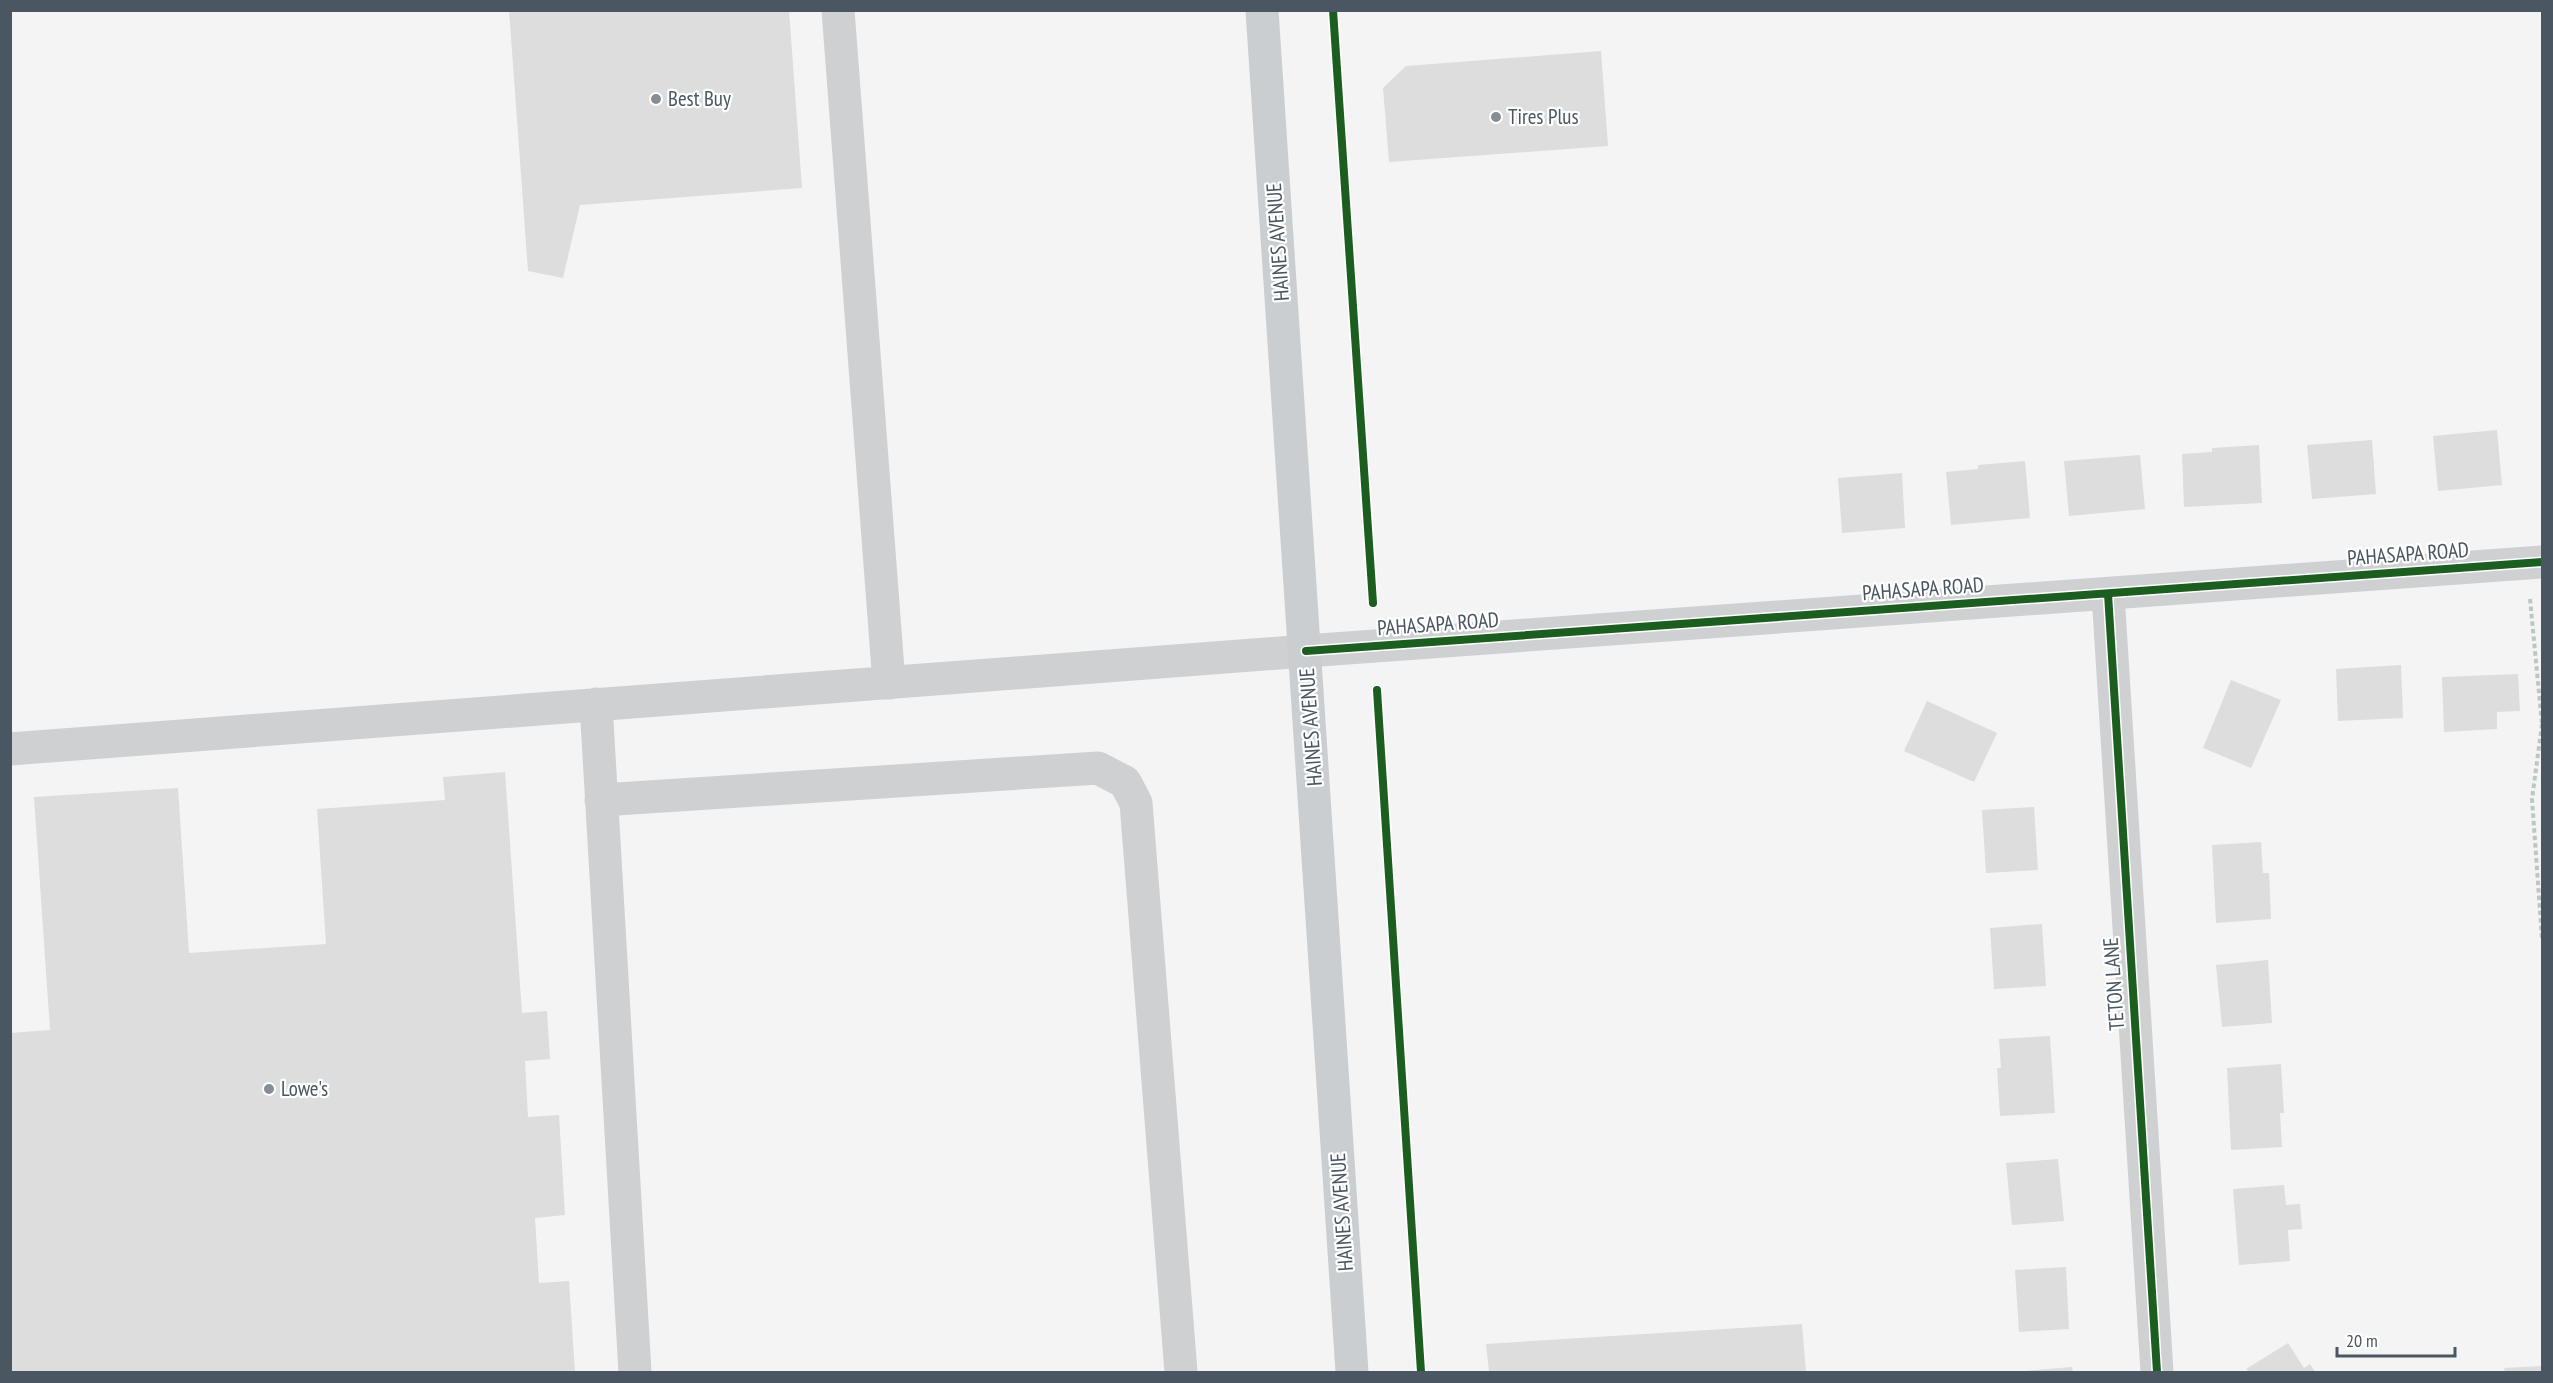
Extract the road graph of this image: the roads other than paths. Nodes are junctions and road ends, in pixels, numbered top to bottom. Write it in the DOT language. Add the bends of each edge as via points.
graph roads {
  1 [pos="838,10"];
  2 [pos="1262,10"];
  3 [pos="2535,562"];
  4 [pos="2108,594"];
  5 [pos="1306,651"];
  6 [pos="889,683"];
  7 [pos="596,705"];
  8 [pos="10,749"];
  9 [pos="601,800"];
  10 [pos="635,1372"];
  11 [pos="1181,1372"];
  12 [pos="1352,1372"];
  13 [pos="2157,1372"];
  1 -- 6 [label="street"];
  2 -- 5 [label="main road, HAINES AVENUE"];
  3 -- 4 [label="street, PAHASAPA ROAD"];
  4 -- 5 [label="street, PAHASAPA ROAD"];
  4 -- 13 [label="street, TETON LANE"];
  5 -- 6 [label="street, PAHASAPA ROAD"];
  5 -- 12 [label="main road, HAINES AVENUE"];
  6 -- 7 [label="street, PAHASAPA ROAD"];
  7 -- 8 [label="street, PAHASAPA ROAD"];
  7 -- 9 [label="street"];
  9 -- 10 [label="street"];
  9 -- 11 [label="street" via="1098,768 1125,782 1136,803"];
}
